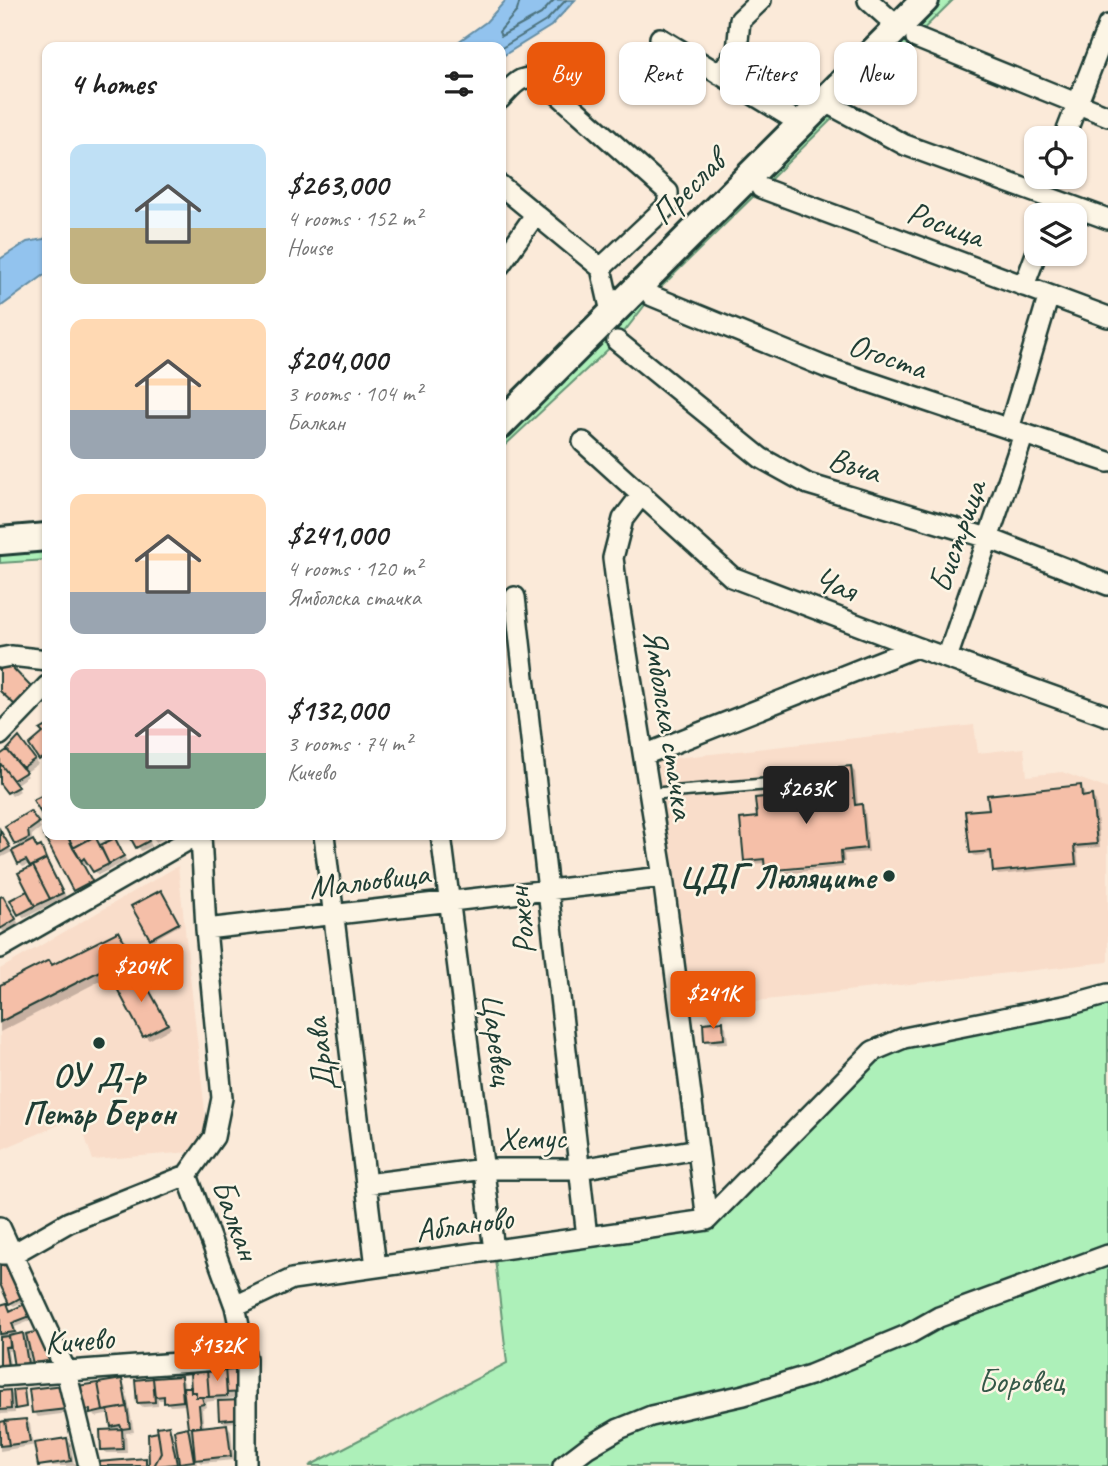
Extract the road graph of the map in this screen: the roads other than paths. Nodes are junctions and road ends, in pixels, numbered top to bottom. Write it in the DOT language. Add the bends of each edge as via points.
graph roads {
  1 [pos="761,0"];
  2 [pos="868,0"];
  3 [pos="925,0"];
  4 [pos="1108,25"];
  5 [pos="907,33"];
  6 [pos="660,38"];
  7 [pos="719,74"];
  8 [pos="506,93"];
  9 [pos="822,101"];
  10 [pos="1077,104"];
  11 [pos="1108,116"];
  12 [pos="800,123"];
  13 [pos="1069,126"];
  14 [pos="761,188"];
  15 [pos="506,190"];
  16 [pos="1050,196"];
  17 [pos="535,215"];
  18 [pos="1108,219"];
  19 [pos="506,256"];
  20 [pos="1032,266"];
  21 [pos="601,268"];
  22 [pos="1024,286"];
  23 [pos="1049,295"];
  24 [pos="652,296"];
  25 [pos="611,312"];
  26 [pos="1108,317"];
  27 [pos="617,341"];
  28 [pos="506,419"];
  29 [pos="1017,431"];
  30 [pos="583,442"];
  31 [pos="1107,460"];
  32 [pos="642,494"];
  33 [pos="42,537"];
  34 [pos="988,538"];
  35 [pos="0,541"];
  36 [pos="1108,585"];
  37 [pos="515,597"];
  38 [pos="916,647"];
  39 [pos="0,658"];
  40 [pos="947,658"];
  41 [pos="42,659"];
  42 [pos="42,691"];
  43 [pos="1108,716"];
  44 [pos="0,735"];
  45 [pos="644,755"];
  46 [pos="816,780"];
  47 [pos="650,794"];
  48 [pos="190,840"];
  49 [pos="199,840"];
  50 [pos="325,840"];
  51 [pos="442,840"];
  52 [pos="663,877"];
  53 [pos="548,890"];
  54 [pos="450,901"];
  55 [pos="334,915"];
  56 [pos="206,929"];
  57 [pos="0,948"];
  58 [pos="1108,994"];
  59 [pos="698,1149"];
  60 [pos="484,1169"];
  61 [pos="580,1169"];
  62 [pos="187,1175"];
  63 [pos="366,1184"];
  64 [pos="707,1220"];
  65 [pos="0,1227"];
  66 [pos="587,1237"];
  67 [pos="494,1250"];
  68 [pos="6,1254"];
  69 [pos="1108,1255"];
  70 [pos="376,1267"];
  71 [pos="235,1306"];
  72 [pos="246,1358"];
  73 [pos="66,1371"];
  74 [pos="0,1377"];
  75 [pos="89,1466"];
  76 [pos="246,1466"];
  77 [pos="563,1466"];
  1 -- 7 [label="street" via="740,20 737,51"];
  2 -- 5 [label="street"];
  3 -- 5 [label="main road, Преслав"];
  4 -- 10 [label="street"];
  5 -- 9 [label="main road, Преслав"];
  5 -- 10 [label="street"];
  6 -- 7 [label="street"];
  7 -- 12 [label="street"];
  8 -- 21 [label="street" via="521,78 542,80 668,192 668,205"];
  9 -- 12 [label="main road, Преслав"];
  9 -- 16 [label="street" via="905,145"];
  10 -- 11 [label="street"];
  10 -- 13 [label="street"];
  12 -- 25 [label="main road, Преслав"];
  14 -- 22 [label="street, Росица"];
  15 -- 17 [label="street"];
  16 -- 18 [label="street"];
  17 -- 19 [label="street"];
  17 -- 21 [label="street"];
  20 -- 22 [label="street"];
  21 -- 25 [label="street"];
  22 -- 23 [label="street, Росица"];
  23 -- 26 [label="street, Росица"];
  23 -- 29 [label="street, Бистрица"];
  24 -- 29 [label="street, Огоста" via="825,367"];
  25 -- 28 [label="main road, Преслав"];
  27 -- 34 [label="street, Въча" via="761,458 808,484"];
  29 -- 31 [label="street, Огоста"];
  29 -- 34 [label="street, Бистрица"];
  30 -- 32 [label="street, Чая"];
  32 -- 38 [label="street, Чая" via="732,577"];
  32 -- 45 [label="street, Ямболска стачка" via="623,519 613,558"];
  33 -- 35 [label="main road"];
  34 -- 36 [label="street, Въча"];
  34 -- 40 [label="street, Бистрица"];
  37 -- 53 [label="street, Рожен"];
  38 -- 40 [label="street, Чая"];
  38 -- 45 [label="street"];
  39 -- 41 [label="street"];
  40 -- 43 [label="street, Чая"];
  42 -- 44 [label="street"];
  45 -- 47 [label="street, Ямболска стачка"];
  46 -- 47 [label="lane"];
  47 -- 52 [label="street, Ямболска стачка"];
  48 -- 57 [label="street"];
  49 -- 56 [label="street, Балкан"];
  50 -- 55 [label="street, Драва"];
  51 -- 54 [label="street, Царевец"];
  52 -- 53 [label="street, Мальовица"];
  52 -- 59 [label="street, Ямболска стачка"];
  53 -- 54 [label="street, Мальовица"];
  53 -- 61 [label="street, Рожен"];
  54 -- 55 [label="street, Мальовица"];
  54 -- 60 [label="street, Царевец"];
  55 -- 56 [label="street, Мальовица"];
  55 -- 63 [label="street, Драва"];
  56 -- 62 [label="street, Балкан" via="222,1098 214,1137"];
  58 -- 64 [label="street" via="904,1038 873,1051"];
  59 -- 61 [label="street, Хемус"];
  59 -- 64 [label="street, Ямболска стачка"];
  60 -- 61 [label="street, Хемус"];
  60 -- 63 [label="street, Хемус"];
  60 -- 67 [label="street, Царевец"];
  61 -- 66 [label="street, Рожен"];
  62 -- 68 [label="street" via="69,1222"];
  62 -- 71 [label="street, Балкан"];
  63 -- 70 [label="street, Драва"];
  64 -- 66 [label="street, Абланово"];
  65 -- 68 [label="street"];
  66 -- 67 [label="street, Абланово"];
  67 -- 70 [label="street, Абланово"];
  68 -- 73 [label="street"];
  69 -- 77 [label="street" via="939,1317 810,1375 651,1416 618,1429"];
  70 -- 71 [label="street, Абланово" via="292,1279"];
  71 -- 72 [label="street, Балкан"];
  72 -- 73 [label="street, Кичево"];
  72 -- 76 [label="street, Балкан"];
  73 -- 74 [label="street, Кичево"];
  73 -- 75 [label="street"];
}
